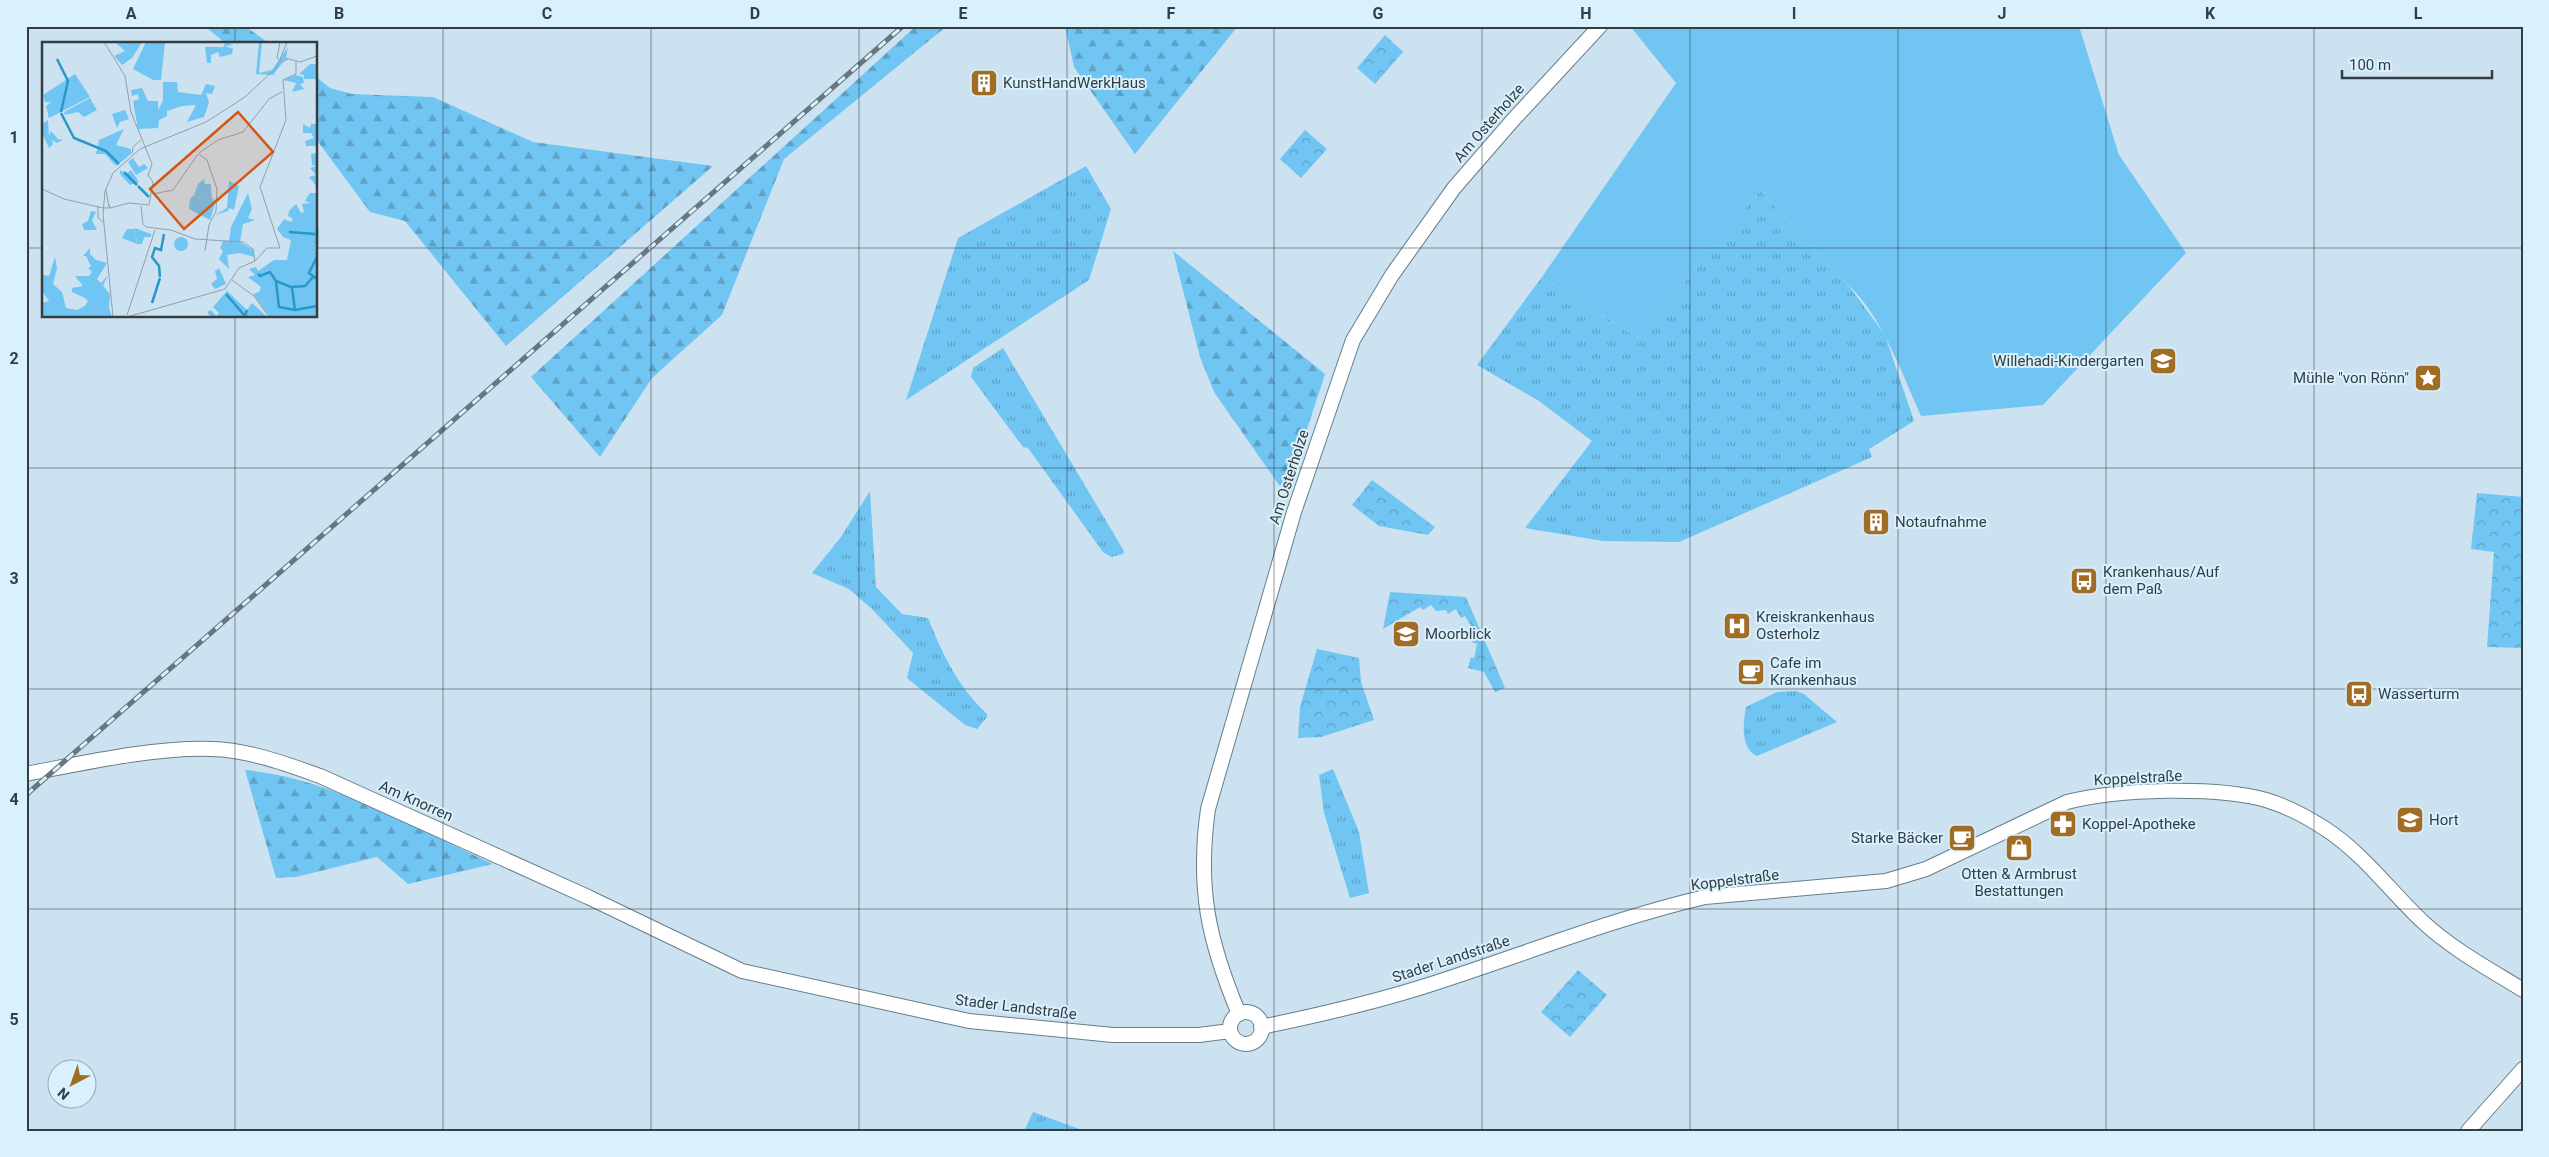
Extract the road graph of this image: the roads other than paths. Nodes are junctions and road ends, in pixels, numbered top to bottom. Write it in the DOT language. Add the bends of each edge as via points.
graph roads {
  1 [pos="1600,26"];
  2 [pos="26,774"];
  3 [pos="1648,911"];
  4 [pos="742,971"];
  5 [pos="2523,990"];
  6 [pos="1239,1014"];
  7 [pos="1261,1027"];
  8 [pos="1230,1031"];
  9 [pos="2523,1069"];
  10 [pos="2468,1131"];
  1 -- 6 [label="street, Am Osterholze" via="1454,188 1366,315 1342,367 1294,512 1208,809 1203,847 1207,914 1219,964"];
  2 -- 4 [label="street, Am Knorren" via="176,749 214,749 282,762 588,896"];
  3 -- 5 [label="street, Koppelstraße" via="1704,898 1886,881 1926,869 2053,808 2091,796 2214,793 2267,800 2325,829 2358,856 2424,923 2457,949"];
  3 -- 7 [label="street, Stader Landstraße" via="1411,990 1343,1010"];
  4 -- 8 [label="street, Stader Landstraße" via="969,1020 1113,1035 1199,1035"];
  6 -- 7 [label="street" via="1253,1014"];
  6 -- 8 [label="street" via="1231,1022"];
  7 -- 8 [label="street" via="1258,1038 1248,1044 1236,1041"];
  9 -- 10 [label="street"];
}
